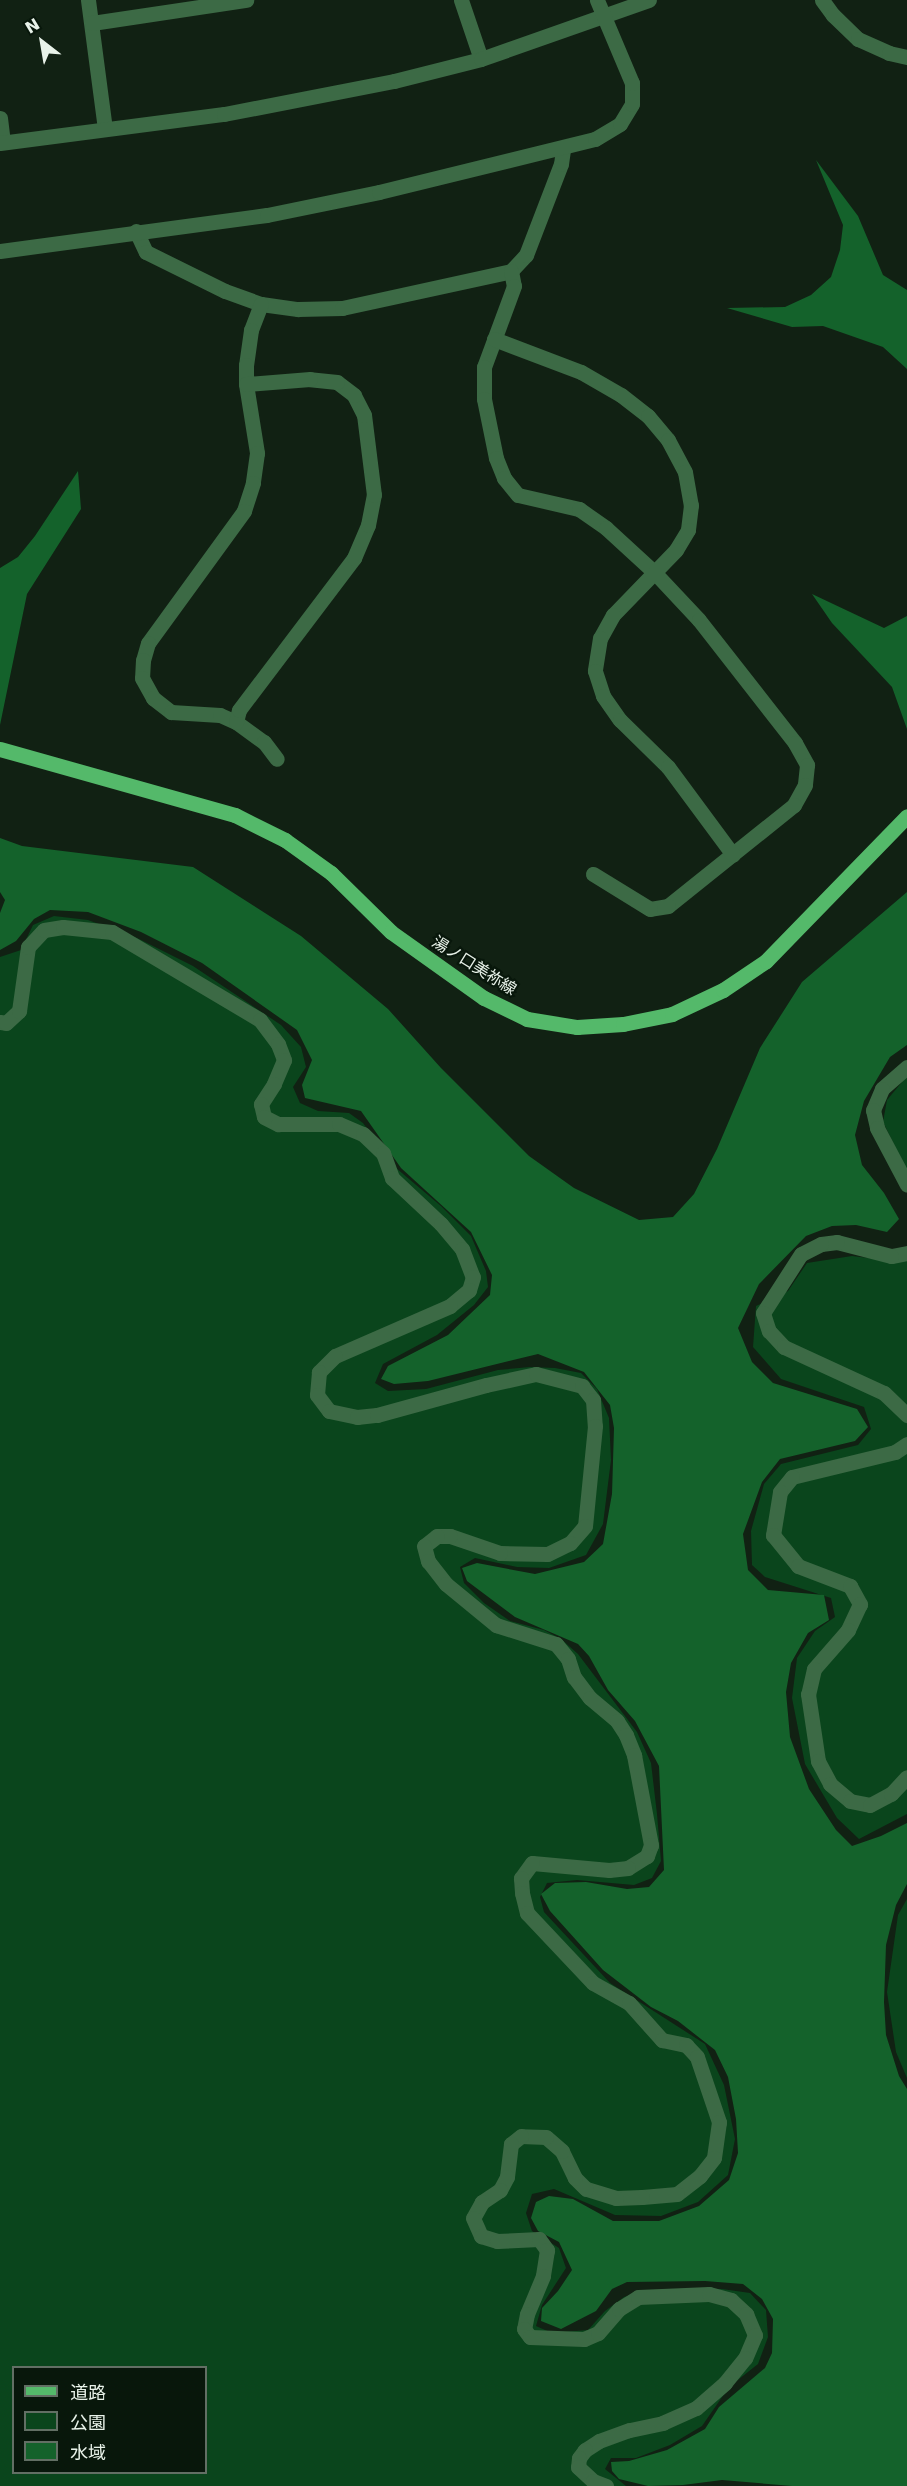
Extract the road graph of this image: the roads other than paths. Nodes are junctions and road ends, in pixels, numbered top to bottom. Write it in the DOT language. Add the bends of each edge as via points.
graph roads {
  1 [pos="88,0"];
  2 [pos="246,0"];
  3 [pos="461,0"];
  4 [pos="597,0"];
  5 [pos="649,0"];
  6 [pos="822,0"];
  7 [pos="604,17"];
  8 [pos="92,23"];
  9 [pos="907,57"];
  10 [pos="481,58"];
  11 [pos="0,118"];
  12 [pos="105,129"];
  13 [pos="2,143"];
  14 [pos="563,148"];
  15 [pos="136,231"];
  16 [pos="0,252"];
  17 [pos="511,271"];
  18 [pos="261,304"];
  19 [pos="494,339"];
  20 [pos="246,384"];
  21 [pos="655,573"];
  22 [pos="236,722"];
  23 [pos="0,749"];
  24 [pos="277,759"];
  25 [pos="907,817"];
  26 [pos="733,855"];
  27 [pos="593,874"];
  28 [pos="0,1022"];
  29 [pos="907,1067"];
  30 [pos="907,1185"];
  31 [pos="907,1253"];
  32 [pos="907,1415"];
  33 [pos="907,1444"];
  34 [pos="907,1777"];
  35 [pos="606,2486"];
  1 -- 8 [label="street"];
  2 -- 8 [label="street"];
  3 -- 10 [label="street"];
  4 -- 7 [label="street"];
  5 -- 7 [label="street"];
  6 -- 9 [label="street" via="858,39"];
  7 -- 10 [label="street"];
  7 -- 14 [label="street" via="632,82 632,104 620,124 595,139"];
  8 -- 12 [label="street"];
  10 -- 12 [label="street" via="309,99"];
  11 -- 13 [label="street"];
  12 -- 13 [label="street"];
  14 -- 15 [label="street" via="267,215"];
  14 -- 17 [label="street" via="561,164 526,255"];
  15 -- 16 [label="street"];
  15 -- 18 [label="street" via="146,252"];
  17 -- 18 [label="street" via="342,308 298,309"];
  17 -- 19 [label="street" via="514,286"];
  18 -- 20 [label="street" via="251,330"];
  19 -- 21 [label="street" via="484,367 484,399 504,478 518,495 579,509"];
  19 -- 21 [label="street" via="581,372 621,395 648,416 668,440 685,472 691,505 688,530"];
  20 -- 22 [label="street" via="257,453 244,511 148,643 142,678 153,698 171,712 220,715"];
  20 -- 22 [label="street" via="319,380 337,382 354,395 364,415 374,495 368,525 354,558 239,710"];
  21 -- 26 [label="street" via="613,615 600,638 595,671 603,696 620,720 668,766"];
  21 -- 26 [label="street" via="699,620 795,743 807,765 806,785 794,805"];
  22 -- 24 [label="street" via="264,742"];
  23 -- 25 [label="main road, 湯ノ口美祢線" via="235,815 285,840 331,873 391,932 484,998 527,1019 577,1027 623,1024 672,1014 723,990 766,961"];
  26 -- 27 [label="street" via="669,906 650,909"];
  28 -- 35 [label="street" via="6,1023 19,1011 28,947 44,930 63,927 112,932 260,1020 278,1044 284,1060 261,1104 264,1118 278,1124 339,1124 363,1134 383,1153 392,1178 462,1249 473,1277 469,1290 450,1306 335,1356 319,1372 317,1395 329,1411 357,1417 377,1415 536,1374 582,1386 593,1400 595,1426 585,1526 570,1543 547,1554 500,1553 450,1536 437,1536 424,1546 428,1562 446,1584 496,1625 556,1644 568,1659 574,1677 626,1736 634,1755 651,1845 647,1856 628,1868 609,1870 532,1863 521,1878 522,1893 527,1913 593,1983 629,2003 662,2040 686,2045 697,2057 719,2122 714,2158 700,2176 677,2194 642,2197 616,2198 586,2189 575,2178 562,2151 546,2137 521,2136 511,2144 507,2177 500,2190 482,2202 473,2218 481,2236 497,2241 539,2239 547,2250 543,2276 524,2329 530,2337 584,2339 598,2333 619,2309 638,2296 709,2294 731,2300 746,2314 755,2335 745,2358 725,2383 696,2408 663,2423 599,2441 585,2450 579,2467 593,2481"];
  29 -- 30 [label="street" via="882,1089 873,1110 877,1128"];
  31 -- 32 [label="street" via="891,1256 837,1242 820,1244 801,1254 763,1313 769,1331 784,1347 884,1393"];
  33 -- 34 [label="street" via="895,1452 792,1476 780,1492 773,1535 798,1566 850,1586 860,1604 848,1630 814,1669 808,1694 818,1761 830,1784 850,1801 870,1805 891,1794"];
}
